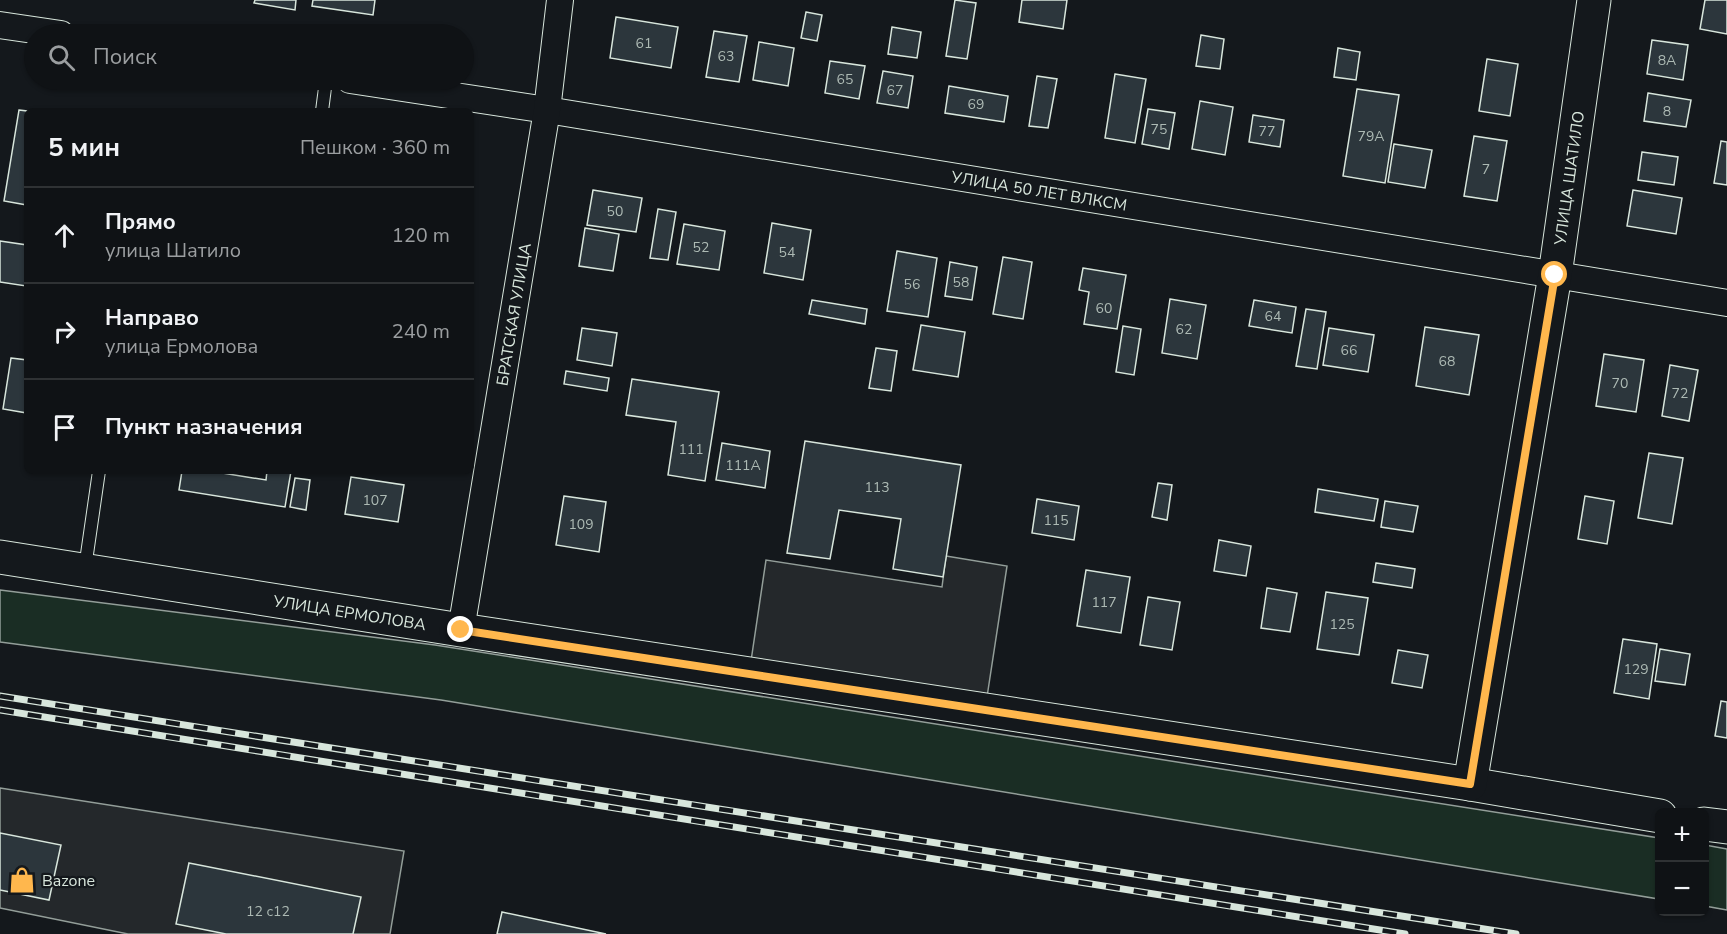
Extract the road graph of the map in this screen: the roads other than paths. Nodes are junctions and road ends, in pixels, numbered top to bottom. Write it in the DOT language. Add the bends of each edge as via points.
graph roads {
  1 [pos="560,0"];
  2 [pos="1594,0"];
  3 [pos="0,25"];
  4 [pos="24,29"];
  5 [pos="325,90"];
  6 [pos="416,90"];
  7 [pos="322,108"];
  8 [pos="547,110"];
  9 [pos="1555,275"];
  10 [pos="1727,303"];
  11 [pos="99,474"];
  12 [pos="0,557"];
  13 [pos="84,570"];
  14 [pos="461,630"];
  15 [pos="1470,784"];
  16 [pos="1655,815"];
  17 [pos="1709,825"];
  18 [pos="1727,827"];
  1 -- 8 [label="street, БРАТСКАЯ УЛИЦА"];
  2 -- 9 [label="street, УЛИЦА ШАТИЛО"];
  3 -- 4 [label="street"];
  5 -- 7 [label="lane"];
  6 -- 8 [label="street, УЛИЦА 50 ЛЕТ ВЛКСМ"];
  8 -- 9 [label="street, УЛИЦА 50 ЛЕТ ВЛКСМ"];
  8 -- 14 [label="street, БРАТСКАЯ УЛИЦА"];
  9 -- 10 [label="street, УЛИЦА 50 ЛЕТ ВЛКСМ"];
  9 -- 15 [label="street, УЛИЦА ШАТИЛО"];
  11 -- 13 [label="lane"];
  12 -- 13 [label="street, УЛИЦА ЕРМОЛОВА"];
  13 -- 14 [label="street, УЛИЦА ЕРМОЛОВА"];
  14 -- 15 [label="street, УЛИЦА ЕРМОЛОВА"];
  15 -- 16 [label="street, УЛИЦА ЕРМОЛОВА"];
  17 -- 18 [label="street"];
}
